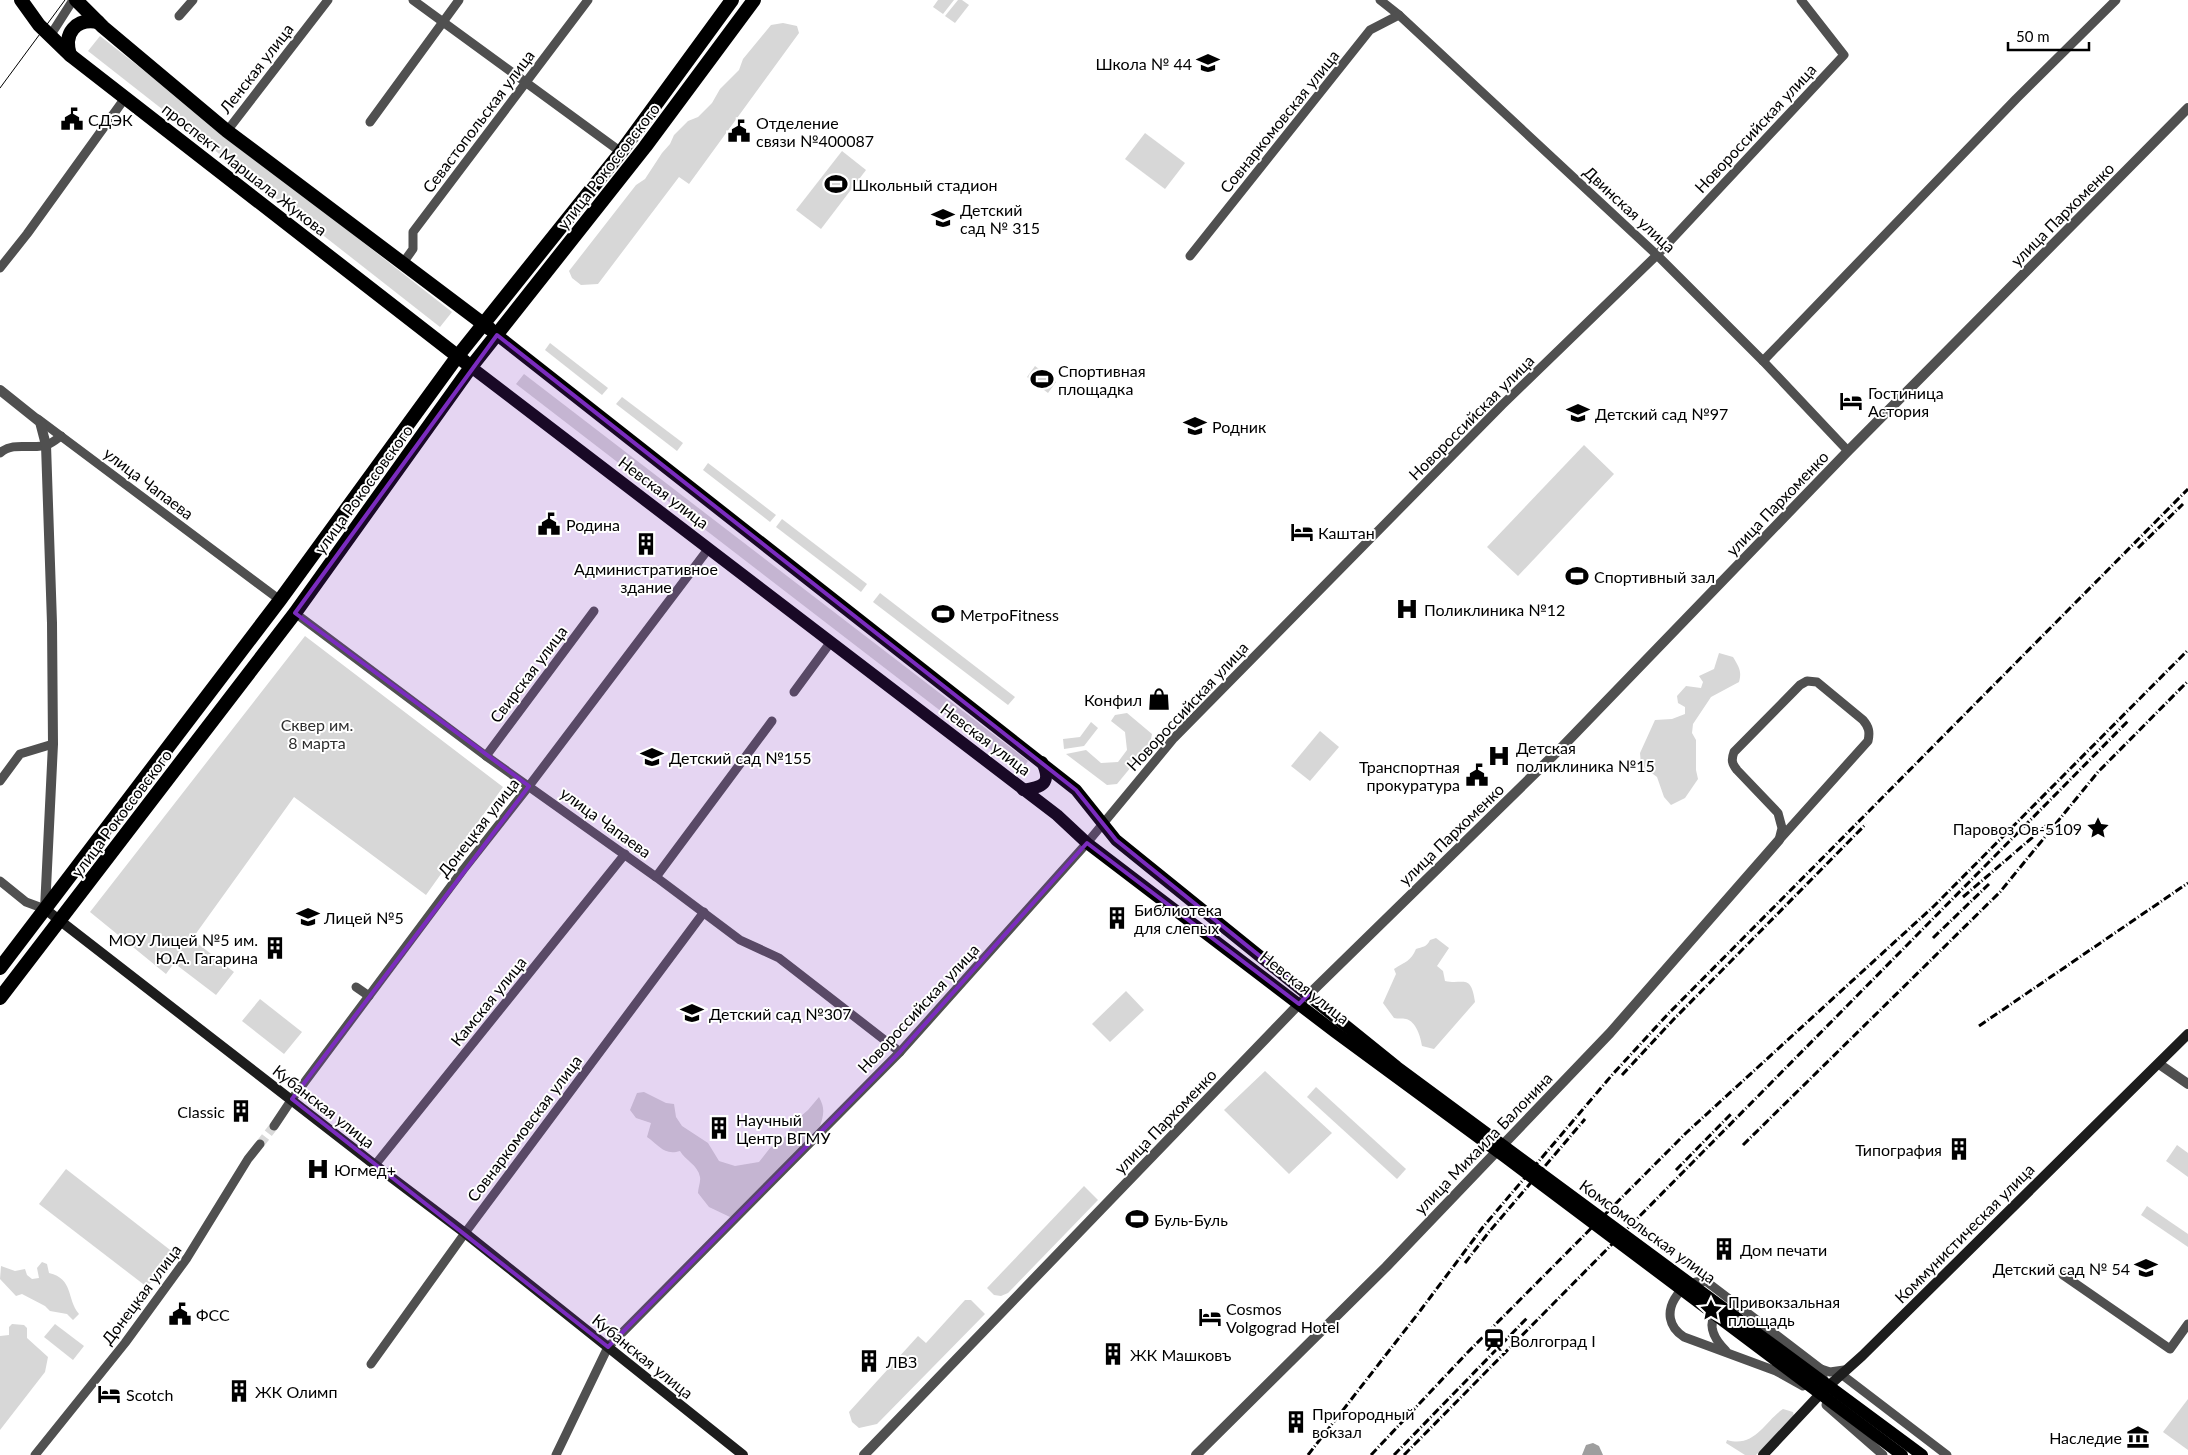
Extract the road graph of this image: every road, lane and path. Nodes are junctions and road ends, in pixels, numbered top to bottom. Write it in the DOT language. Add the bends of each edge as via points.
graph roads {
  1 [pos="21,0"];
  2 [pos="74,0"];
  3 [pos="192,0"];
  4 [pos="328,0"];
  5 [pos="413,0"];
  6 [pos="458,0"];
  7 [pos="588,0"];
  8 [pos="732,0"];
  9 [pos="754,0"];
  10 [pos="1380,0"];
  11 [pos="1801,0"];
  12 [pos="2116,0"];
  13 [pos="1399,15"];
  14 [pos="179,16"];
  15 [pos="98,22"];
  16 [pos="442,22"];
  17 [pos="50,36"];
  18 [pos="70,55"];
  19 [pos="526,83"];
  20 [pos="125,98"];
  21 [pos="2188,108"];
  22 [pos="370,122"];
  23 [pos="227,131"];
  24 [pos="621,152"];
  25 [pos="1657,255"];
  26 [pos="1190,256"];
  27 [pos="403,263"];
  28 [pos="0,268"];
  29 [pos="482,324"];
  30 [pos="497,335"];
  31 [pos="457,357"];
  32 [pos="1764,361"];
  33 [pos="471,368"];
  34 [pos="0,390"];
  35 [pos="30,413"];
  36 [pos="61,436"];
  37 [pos="46,445"];
  38 [pos="1848,451"];
  39 [pos="0,453"];
  40 [pos="709,548"];
  41 [pos="280,600"];
  42 [pos="594,611"];
  43 [pos="295,613"];
  44 [pos="830,643"];
  45 [pos="794,692"];
  46 [pos="772,720"];
  47 [pos="53,744"];
  48 [pos="486,756"];
  49 [pos="1042,762"];
  50 [pos="0,782"];
  51 [pos="529,786"];
  52 [pos="1023,790"];
  53 [pos="1102,824"];
  54 [pos="1779,840"];
  55 [pos="1087,843"];
  56 [pos="625,854"];
  57 [pos="656,877"];
  58 [pos="0,881"];
  59 [pos="45,909"];
  60 [pos="704,912"];
  61 [pos="60,920"];
  62 [pos="0,968"];
  63 [pos="356,987"];
  64 [pos="369,996"];
  65 [pos="0,998"];
  66 [pos="1303,1000"];
  67 [pos="2188,1034"];
  68 [pos="900,1052"];
  69 [pos="2158,1064"];
  70 [pos="2188,1084"];
  71 [pos="292,1099"];
  72 [pos="274,1126"];
  73 [pos="260,1144"];
  74 [pos="1496,1145"];
  75 [pos="375,1165"];
  76 [pos="465,1233"];
  77 [pos="2063,1275"];
  78 [pos="1737,1305"];
  79 [pos="2188,1324"];
  80 [pos="608,1347"];
  81 [pos="1729,1354"];
  82 [pos="371,1364"];
  83 [pos="1821,1369"];
  84 [pos="1842,1372"];
  85 [pos="1821,1394"];
  86 [pos="35,1455"];
  87 [pos="556,1455"];
  88 [pos="743,1455"];
  89 [pos="864,1455"];
  90 [pos="1196,1455"];
  91 [pos="1763,1455"];
  92 [pos="1883,1455"];
  93 [pos="1902,1455"];
  94 [pos="1922,1455"];
  95 [pos="1947,1455"];
  1 -- 17 [label="highway, проспект Маршала Жукова"];
  2 -- 15 [label="highway, проспект Маршала Жукова"];
  2 -- 17 [label="street"];
  3 -- 14 [label="street"];
  4 -- 23 [label="street, Ленская улица"];
  5 -- 16 [label="street"];
  6 -- 16 [label="street"];
  7 -- 19 [label="street, Севастопольская улица"];
  8 -- 24 [label="highway, улица Рокоссовского"];
  9 -- 30 [label="highway, улица Рокоссовского" via="645,147"];
  10 -- 13 [label="street, Двинская улица"];
  11 -- 25 [label="street, Новороссийская улица" via="1844,55"];
  12 -- 32 [label="street"];
  13 -- 25 [label="street, Двинская улица"];
  13 -- 26 [label="street, Совнаркомовская улица" via="1370,30"];
  15 -- 18 [label="highway" via="89,20 72,28 67,46"];
  15 -- 23 [label="highway, проспект Маршала Жукова"];
  16 -- 19 [label="street"];
  16 -- 22 [label="street"];
  17 -- 18 [label="highway, проспект Маршала Жукова"];
  18 -- 20 [label="highway, проспект Маршала Жукова"];
  19 -- 24 [label="street"];
  19 -- 27 [label="street, Севастопольская улица" via="413,232 413,249"];
  20 -- 28 [label="street"];
  20 -- 31 [label="highway, проспект Маршала Жукова"];
  21 -- 38 [label="street, улица Пархоменко"];
  23 -- 27 [label="highway, проспект Маршала Жукова"];
  24 -- 29 [label="highway, улица Рокоссовского"];
  25 -- 32 [label="street, Двинская улица"];
  25 -- 53 [label="street, Новороссийская улица" via="1502,405 1174,738"];
  27 -- 29 [label="highway, проспект Маршала Жукова"];
  29 -- 30 [label="highway, проспект Маршала Жукова"];
  29 -- 31 [label="highway, улица Рокоссовского"];
  30 -- 33 [label="highway, улица Рокоссовского"];
  30 -- 49 [label="main road, Невская улица"];
  31 -- 33 [label="highway, Невская улица"];
  31 -- 41 [label="highway, улица Рокоссовского"];
  32 -- 38 [label="street, Двинская улица"];
  33 -- 40 [label="main road, Невская улица"];
  33 -- 43 [label="highway, улица Рокоссовского"];
  34 -- 35 [label="street, улица Чапаева"];
  35 -- 36 [label="street, улица Чапаева"];
  35 -- 37 [label="street" via="40,422"];
  36 -- 37 [label="street"];
  36 -- 41 [label="street, улица Чапаева"];
  37 -- 39 [label="street" via="26,445"];
  37 -- 47 [label="street"];
  38 -- 66 [label="street, улица Пархоменко" via="1563,746"];
  40 -- 44 [label="main road, Невская улица"];
  40 -- 51 [label="street, Донецкая улица"];
  41 -- 59 [label="highway, улица Рокоссовского"];
  42 -- 48 [label="street, Свирская улица"];
  43 -- 48 [label="street, улица Чапаева"];
  43 -- 61 [label="highway, улица Рокоссовского"];
  44 -- 45 [label="street"];
  44 -- 52 [label="main road, Невская улица"];
  46 -- 57 [label="street"];
  47 -- 50 [label="street" via="20,754"];
  47 -- 59 [label="street"];
  48 -- 51 [label="street, улица Чапаева"];
  49 -- 52 [label="main road" via="1047,777 1045,783"];
  49 -- 53 [label="main road, Невская улица" via="1076,790"];
  51 -- 56 [label="street, улица Чапаева"];
  51 -- 64 [label="street, Донецкая улица"];
  52 -- 55 [label="main road, Невская улица"];
  53 -- 55 [label="street, Новороссийская улица"];
  53 -- 66 [label="main road, Невская улица" via="1122,845"];
  54 -- 54 [label="street" via="1868,741 1870,734 1863,720 1817,682 1807,681 1800,685 1731,758 1736,770 1778,813 1782,828"];
  54 -- 90 [label="street, улица Михаила Балонина" via="1610,1033 1386,1266"];
  55 -- 66 [label="main road, Невская улица"];
  55 -- 68 [label="street, Новороссийская улица"];
  56 -- 57 [label="street, улица Чапаева"];
  56 -- 75 [label="street, Камская улица"];
  57 -- 60 [label="street, улица Чапаева"];
  58 -- 59 [label="street, Кубанская улица" via="26,902"];
  59 -- 61 [label="main road, Кубанская улица"];
  59 -- 62 [label="highway, улица Рокоссовского"];
  60 -- 68 [label="street, улица Чапаева" via="740,940 779,958"];
  60 -- 76 [label="street, Совнаркомовская улица"];
  61 -- 65 [label="highway, улица Рокоссовского"];
  61 -- 71 [label="main road, Кубанская улица"];
  63 -- 64 [label="street"];
  64 -- 71 [label="street, Донецкая улица"];
  66 -- 74 [label="main road, Невская улица"];
  66 -- 89 [label="street, улица Пархоменко"];
  67 -- 69 [label="main road, Коммунистическая улица"];
  68 -- 80 [label="street, Новороссийская улица"];
  69 -- 70 [label="street"];
  69 -- 84 [label="main road, Коммунистическая улица" via="1862,1356"];
  71 -- 72 [label="street, Донецкая улица"];
  71 -- 75 [label="main road, Кубанская улица"];
  73 -- 86 [label="street, Донецкая улица" via="187,1258 125,1343"];
  74 -- 93 [label="main road, Комсомольская улица"];
  74 -- 94 [label="main road, Комсомольская улица"];
  75 -- 76 [label="main road, Кубанская улица"];
  76 -- 80 [label="main road, Кубанская улица"];
  76 -- 82 [label="street, Совнаркомовская улица"];
  77 -- 79 [label="street" via="2170,1349"];
  78 -- 81 [label="street" via="1728,1304 1712,1318 1713,1334"];
  78 -- 81 [label="street" via="1700,1280 1679,1294 1668,1314 1678,1334"];
  78 -- 83 [label="street"];
  80 -- 87 [label="street, Новороссийская улица"];
  80 -- 88 [label="main road, Кубанская улица"];
  81 -- 85 [label="street" via="1776,1371"];
  83 -- 84 [label="street"];
  83 -- 85 [label="street" via="1826,1382"];
  84 -- 85 [label="main road, Коммунистическая улица"];
  84 -- 95 [label="street"];
  85 -- 91 [label="main road, Коммунистическая улица"];
  85 -- 92 [label="street"];
}
